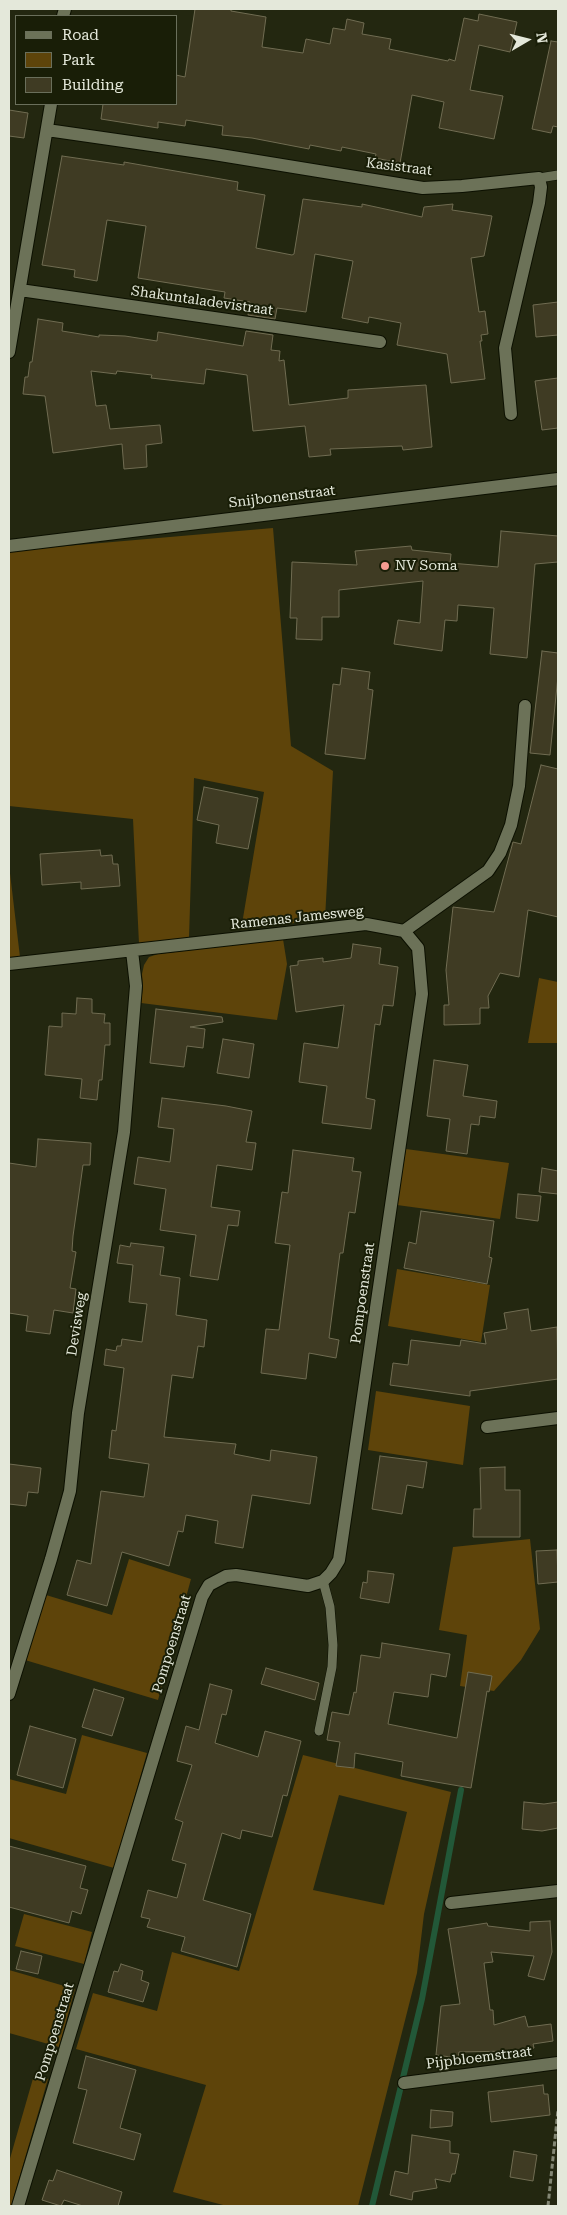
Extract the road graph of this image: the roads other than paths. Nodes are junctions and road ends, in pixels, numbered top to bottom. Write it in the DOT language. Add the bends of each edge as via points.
graph roads {
  1 [pos="51,105"];
  2 [pos="47,130"];
  3 [pos="558,175"];
  4 [pos="539,178"];
  5 [pos="20,290"];
  6 [pos="380,342"];
  7 [pos="9,352"];
  8 [pos="511,414"];
  9 [pos="558,479"];
  10 [pos="9,546"];
  11 [pos="525,706"];
  12 [pos="404,931"];
  13 [pos="132,951"];
  14 [pos="9,964"];
  15 [pos="558,1418"];
  16 [pos="487,1427"];
  17 [pos="323,1581"];
  18 [pos="9,1694"];
  19 [pos="319,1731"];
  20 [pos="558,1892"];
  21 [pos="450,1904"];
  22 [pos="558,2063"];
  23 [pos="404,2083"];
  24 [pos="18,2206"];
  1 -- 2 [label="street"];
  2 -- 4 [label="street, Kasistraat" via="423,188"];
  2 -- 5 [label="street"];
  3 -- 4 [label="lane"];
  4 -- 8 [label="street" via="539,203 505,348"];
  5 -- 6 [label="street, Shakuntaladevistraat"];
  5 -- 7 [label="street"];
  9 -- 10 [label="street, Snijbonenstraat"];
  11 -- 12 [label="street" via="519,786 500,853 488,871"];
  12 -- 13 [label="street, Ramenas Jamesweg" via="366,924"];
  12 -- 17 [label="street, Pompoenstraat" via="418,948 422,994 339,1560"];
  13 -- 14 [label="street, Ramenas Jamesweg"];
  13 -- 18 [label="street, Devisweg" via="136,986 124,1132 78,1413 70,1491"];
  15 -- 16 [label="street"];
  17 -- 19 [label="lane" via="330,1607 333,1645 332,1667"];
  17 -- 24 [label="street, Pompoenstraat" via="308,1586 226,1576 209,1585 202,1597"];
  20 -- 21 [label="street"];
  22 -- 23 [label="street, Pijpbloemstraat"];
}
